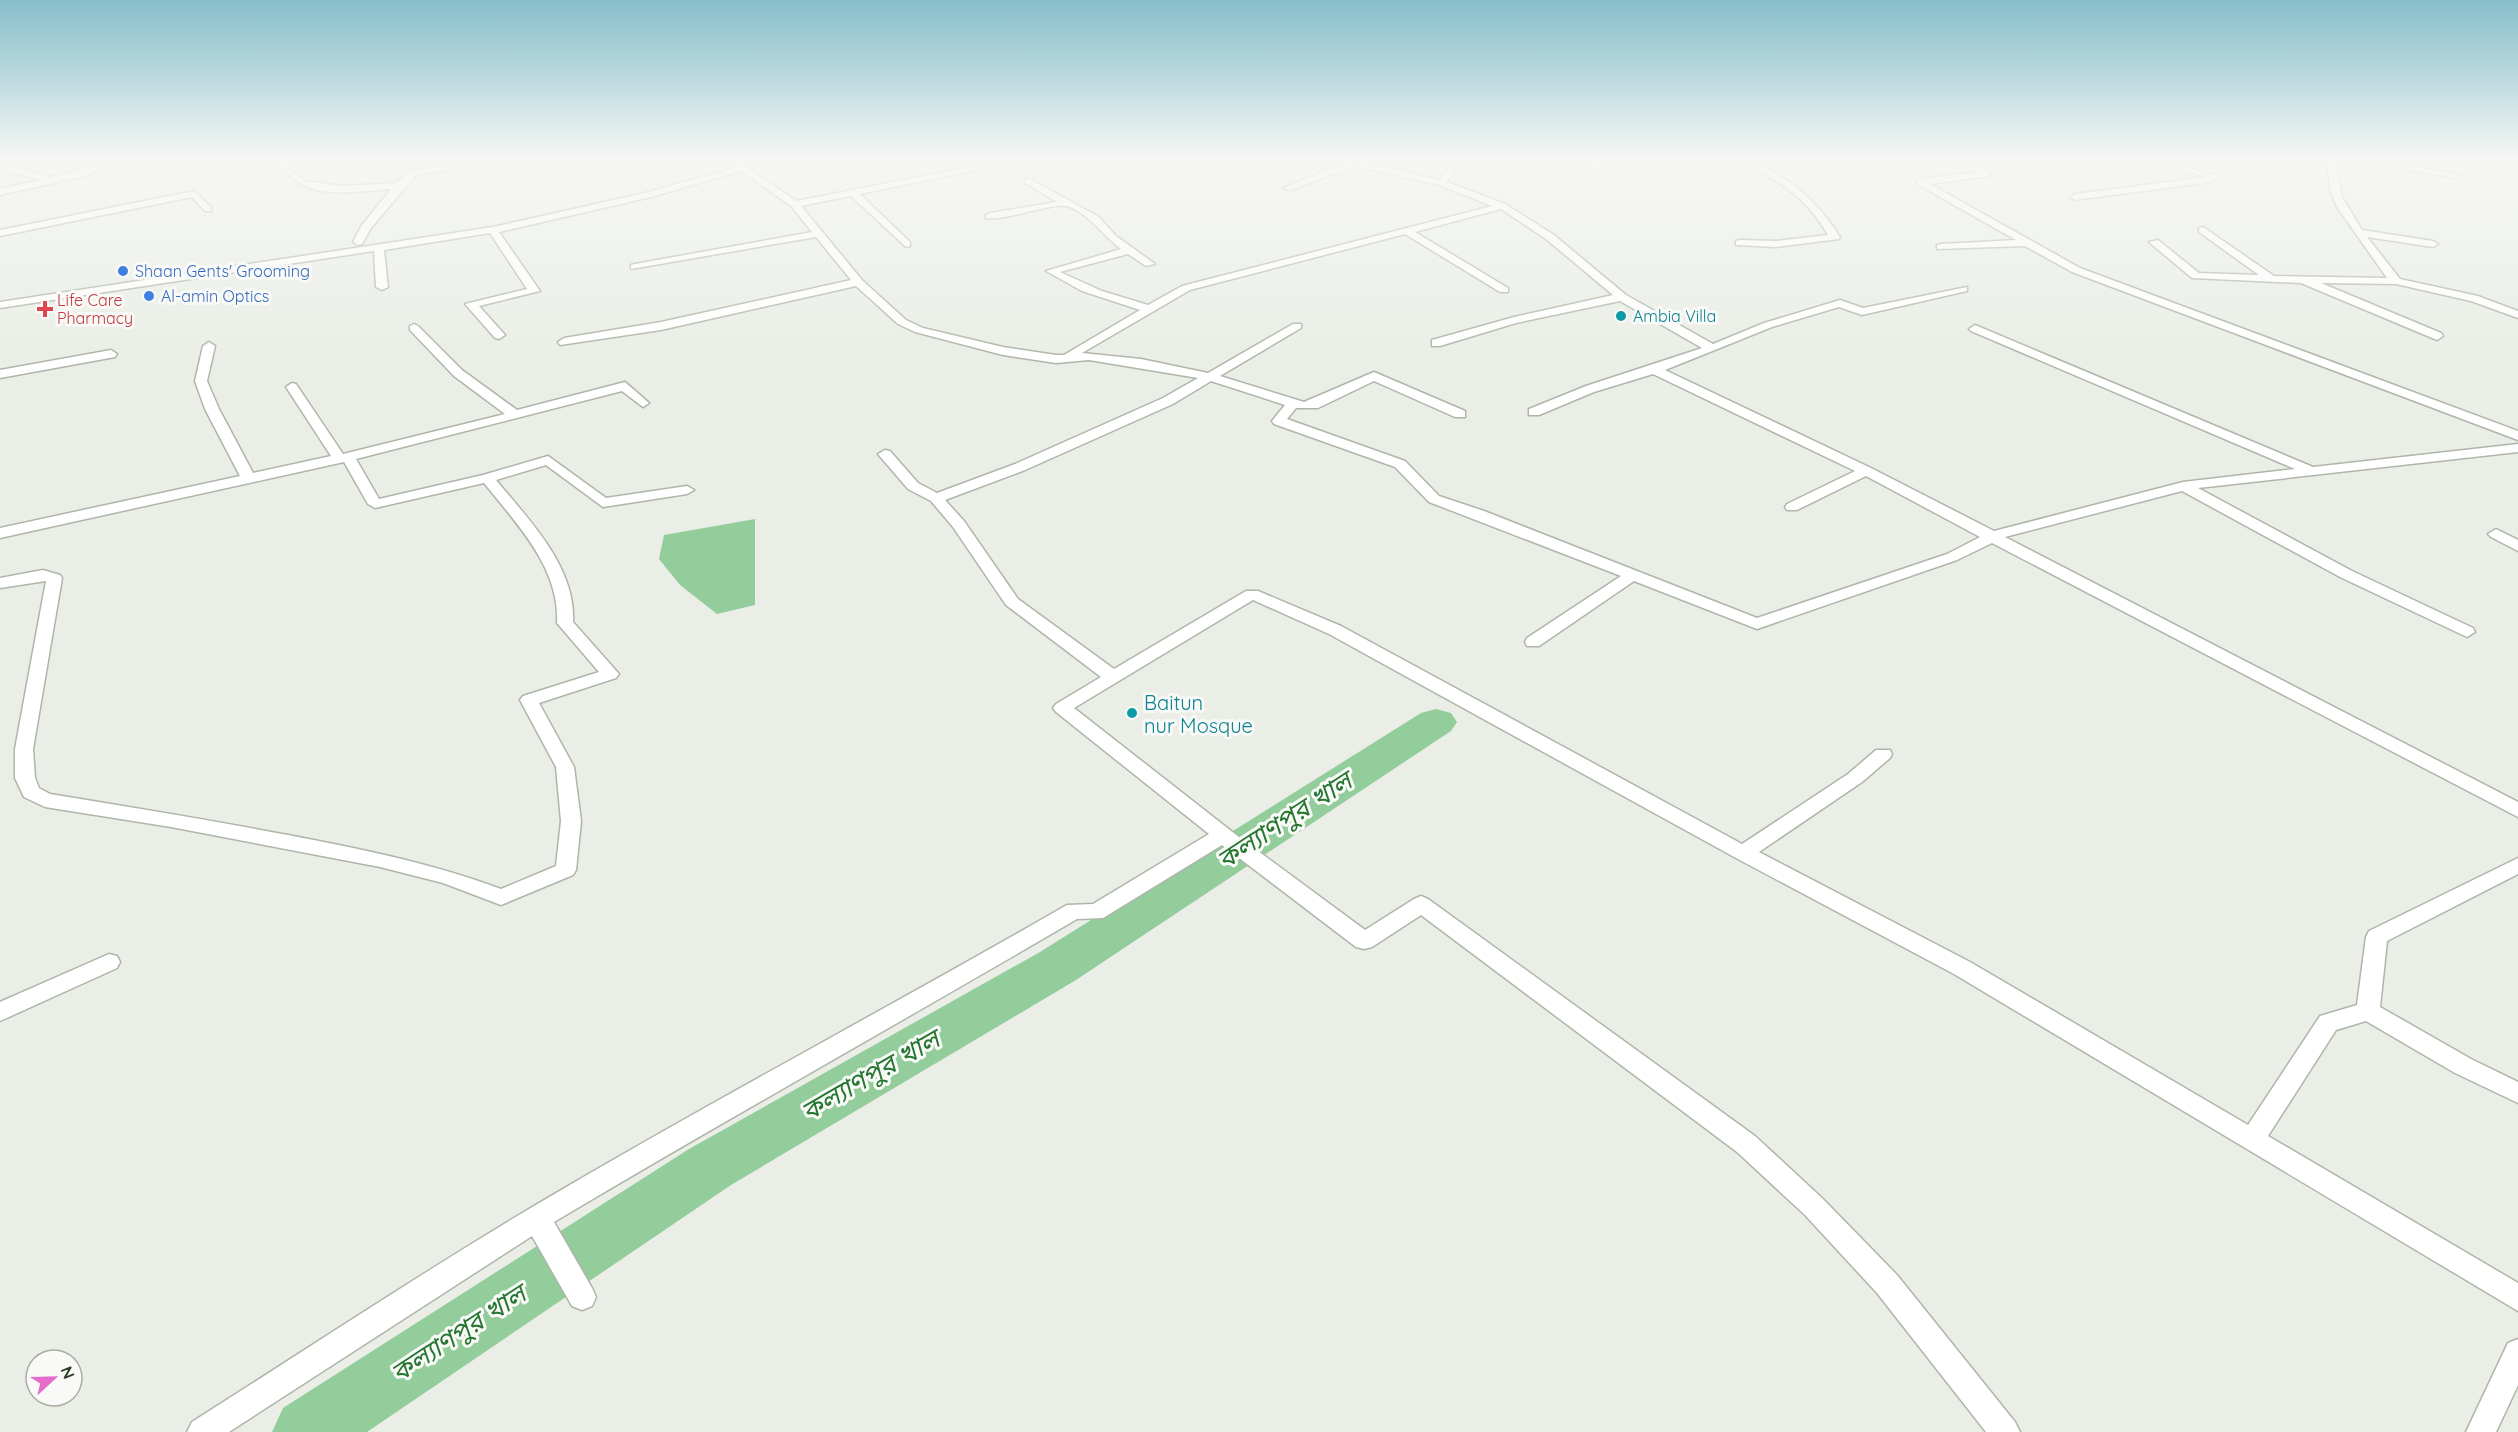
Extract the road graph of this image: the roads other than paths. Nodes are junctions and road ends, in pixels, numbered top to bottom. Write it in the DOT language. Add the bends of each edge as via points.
graph roads {
  1 [pos="31,227"];
  2 [pos="366,227"];
  3 [pos="454,227"];
  4 [pos="507,227"];
  5 [pos="812,227"];
  6 [pos="889,227"];
  7 [pos="1102,227"];
  8 [pos="1423,227"];
  9 [pos="1534,227"];
  10 [pos="1829,227"];
  11 [pos="1996,227"];
  12 [pos="2357,227"];
  13 [pos="493,230"];
  14 [pos="2203,230"];
  15 [pos="1407,231"];
  16 [pos="0,233"];
  17 [pos="2361,233"];
  18 [pos="818,234"];
  19 [pos="358,242"];
  20 [pos="2154,242"];
  21 [pos="1740,243"];
  22 [pos="2024,243"];
  23 [pos="906,244"];
  24 [pos="2433,244"];
  25 [pos="1941,247"];
  26 [pos="379,248"];
  27 [pos="1129,250"];
  28 [pos="288,257"];
  29 [pos="1150,264"];
  30 [pos="635,267"];
  31 [pos="2271,279"];
  32 [pos="2303,280"];
  33 [pos="2396,281"];
  34 [pos="858,282"];
  35 [pos="382,287"];
  36 [pos="1963,289"];
  37 [pos="1504,290"];
  38 [pos="0,294"];
  39 [pos="1622,297"];
  40 [pos="0,305"];
  41 [pos="1149,309"];
  42 [pos="2518,315"];
  43 [pos="1297,326"];
  44 [pos="414,328"];
  45 [pos="1975,328"];
  46 [pos="499,335"];
  47 [pos="2436,336"];
  48 [pos="564,342"];
  49 [pos="1436,343"];
  50 [pos="209,346"];
  51 [pos="1712,349"];
  52 [pos="111,354"];
  53 [pos="1068,357"];
  54 [pos="1654,370"];
  55 [pos="0,374"];
  56 [pos="1210,377"];
  57 [pos="292,387"];
  58 [pos="643,403"];
  59 [pos="1293,403"];
  60 [pos="1534,412"];
  61 [pos="1460,414"];
  62 [pos="515,416"];
  63 [pos="2518,436"];
  64 [pos="2518,448"];
  65 [pos="885,454"];
  66 [pos="344,458"];
  67 [pos="2310,470"];
  68 [pos="1866,471"];
  69 [pos="487,478"];
  70 [pos="249,479"];
  71 [pos="2183,486"];
  72 [pos="687,490"];
  73 [pos="936,498"];
  74 [pos="1792,507"];
  75 [pos="0,533"];
  76 [pos="2496,534"];
  77 [pos="1993,536"];
  78 [pos="2518,546"];
  79 [pos="1631,576"];
  80 [pos="0,583"];
  81 [pos="2467,632"];
  82 [pos="1533,642"];
  83 [pos="1113,677"];
  84 [pos="1883,754"];
  85 [pos="2518,810"];
  86 [pos="1226,837"];
  87 [pos="1743,853"];
  88 [pos="2518,865"];
  89 [pos="109,962"];
  90 [pos="2368,1011"];
  91 [pos="0,1012"];
  92 [pos="2518,1093"];
  93 [pos="2250,1141"];
  94 [pos="536,1219"];
  95 [pos="578,1289"];
  96 [pos="2518,1298"];
  97 [pos="2518,1353"];
  98 [pos="202,1432"];
  99 [pos="2005,1432"];
  100 [pos="2481,1432"];
  1 -- 16 [label="street"];
  2 -- 19 [label="street"];
  3 -- 19 [label="street"];
  4 -- 13 [label="street"];
  5 -- 18 [label="street"];
  6 -- 23 [label="street"];
  7 -- 27 [label="street"];
  8 -- 15 [label="street"];
  9 -- 39 [label="street"];
  10 -- 21 [label="street" via="1835,237 1776,244"];
  11 -- 22 [label="street"];
  12 -- 17 [label="street"];
  13 -- 26 [label="street"];
  13 -- 46 [label="street" via="534,291 471,304"];
  14 -- 31 [label="street"];
  15 -- 37 [label="street"];
  15 -- 41 [label="street" via="1186,288"];
  17 -- 24 [label="street"];
  17 -- 33 [label="street"];
  18 -- 30 [label="street"];
  18 -- 34 [label="street"];
  19 -- 28 [label="street"];
  20 -- 31 [label="street" via="2196,276"];
  22 -- 25 [label="street"];
  22 -- 63 [label="street" via="2076,270"];
  26 -- 28 [label="street"];
  26 -- 35 [label="street"];
  27 -- 29 [label="street"];
  27 -- 41 [label="street" via="1051,271 1120,303"];
  28 -- 38 [label="street"];
  28 -- 40 [label="street"];
  31 -- 32 [label="street"];
  32 -- 33 [label="street"];
  32 -- 47 [label="street"];
  33 -- 42 [label="street" via="2474,298"];
  34 -- 48 [label="street" via="661,326"];
  34 -- 53 [label="street" via="902,322 919,330 1003,351 1056,359"];
  36 -- 51 [label="street" via="1862,312 1840,303 1768,325"];
  39 -- 49 [label="street" via="1514,320"];
  39 -- 51 [label="street"];
  41 -- 53 [label="street"];
  43 -- 56 [label="street"];
  44 -- 62 [label="street" via="458,373"];
  45 -- 67 [label="street"];
  50 -- 70 [label="street" via="201,381"];
  51 -- 54 [label="street"];
  52 -- 55 [label="street"];
  53 -- 56 [label="street" via="1141,363"];
  54 -- 60 [label="street" via="1590,389"];
  54 -- 68 [label="street"];
  56 -- 59 [label="street"];
  56 -- 73 [label="street" via="1168,401 1020,467"];
  57 -- 66 [label="street"];
  58 -- 62 [label="street" via="625,386"];
  59 -- 61 [label="street" via="1313,405 1374,376"];
  59 -- 79 [label="street" via="1279,421 1400,464 1434,499"];
  62 -- 66 [label="street"];
  64 -- 67 [label="street"];
  65 -- 73 [label="street" via="913,486"];
  66 -- 69 [label="street" via="375,504"];
  66 -- 70 [label="street"];
  67 -- 71 [label="street"];
  68 -- 74 [label="street"];
  68 -- 77 [label="street"];
  69 -- 72 [label="street" via="548,460 603,503"];
  69 -- 80 [label="street" via="531,531 564,591 565,623 610,674 529,700 565,767 571,821 566,870 501,897 448,877 380,860 45,800 32,792 25,778 24,749 54,578 43,575"];
  70 -- 75 [label="street"];
  71 -- 77 [label="street"];
  71 -- 81 [label="street" via="2346,574"];
  73 -- 83 [label="street" via="1012,602"];
  76 -- 78 [label="street"];
  77 -- 79 [label="street" via="1952,557 1757,624"];
  77 -- 85 [label="street"];
  79 -- 82 [label="street"];
  83 -- 86 [label="street" via="1062,708"];
  83 -- 87 [label="street" via="1252,594 1335,630"];
  84 -- 87 [label="street" via="1855,778"];
  86 -- 94 [label="street" via="1096,912 1074,911"];
  86 -- 99 [label="street" via="1364,941 1422,904 1746,1144 1814,1207 1887,1284"];
  87 -- 93 [label="street" via="1962,968"];
  88 -- 90 [label="street" via="2377,937"];
  89 -- 91 [label="street"];
  90 -- 92 [label="street"];
  90 -- 93 [label="street" via="2328,1023"];
  93 -- 96 [label="street"];
  94 -- 95 [label="street"];
  94 -- 98 [label="street"];
  97 -- 100 [label="street"];
}
